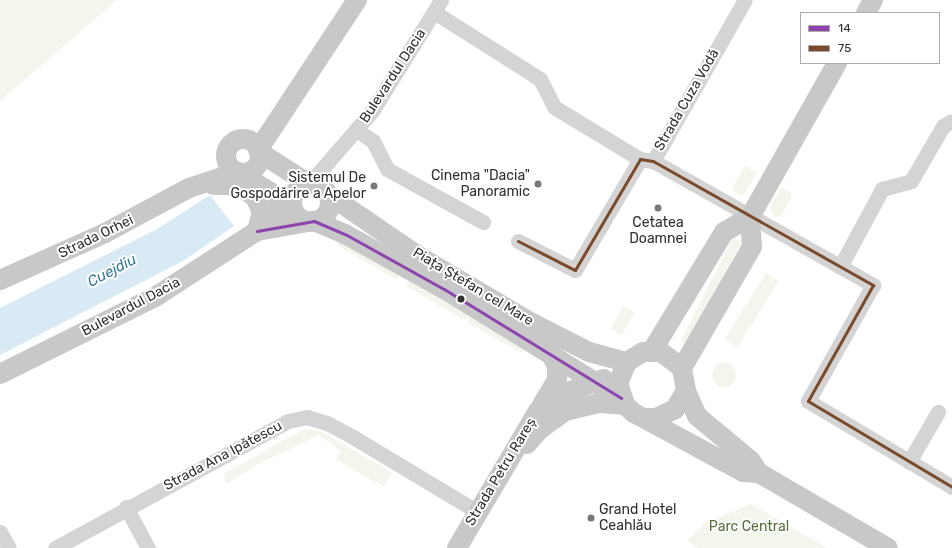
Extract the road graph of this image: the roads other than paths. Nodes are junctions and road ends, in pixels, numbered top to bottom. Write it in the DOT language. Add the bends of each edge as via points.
graph roads {
  1 [pos="357,0"];
  2 [pos="744,0"];
  3 [pos="873,0"];
  4 [pos="438,6"];
  5 [pos="867,12"];
  6 [pos="836,64"];
  7 [pos="952,121"];
  8 [pos="358,130"];
  9 [pos="254,147"];
  10 [pos="226,155"];
  11 [pos="647,160"];
  12 [pos="327,168"];
  13 [pos="239,173"];
  14 [pos="310,184"];
  15 [pos="189,188"];
  16 [pos="329,195"];
  17 [pos="292,205"];
  18 [pos="743,221"];
  19 [pos="314,222"];
  20 [pos="483,222"];
  21 [pos="257,231"];
  22 [pos="518,241"];
  23 [pos="840,267"];
  24 [pos="0,280"];
  25 [pos="652,351"];
  26 [pos="550,354"];
  27 [pos="682,368"];
  28 [pos="623,369"];
  29 [pos="0,374"];
  30 [pos="594,382"];
  31 [pos="686,391"];
  32 [pos="623,401"];
  33 [pos="538,411"];
  34 [pos="938,412"];
  35 [pos="646,418"];
  36 [pos="909,462"];
  37 [pos="759,472"];
  38 [pos="952,487"];
  39 [pos="126,507"];
  40 [pos="476,511"];
  41 [pos="0,532"];
  42 [pos="9,548"];
  43 [pos="55,548"];
  44 [pos="148,548"];
  45 [pos="457,548"];
  46 [pos="467,548"];
  47 [pos="888,548"];
  1 -- 9 [label="main road" via="330,44"];
  2 -- 11 [label="street, Strada Cuza Vodă"];
  3 -- 5 [label="main road"];
  4 -- 8 [label="street, Bulevardul Dacia"];
  4 -- 11 [label="street" via="540,80 554,107"];
  6 -- 18 [label="main road"];
  7 -- 23 [label="street" via="943,126 911,181 882,189"];
  8 -- 12 [label="street, Bulevardul Dacia"];
  8 -- 20 [label="street" via="373,141 387,169"];
  9 -- 10 [label="main road" via="230,146"];
  9 -- 13 [label="main road" via="256,167"];
  9 -- 14 [label="main road"];
  10 -- 13 [label="main road" via="229,166"];
  10 -- 15 [label="main road, Strada Orhei"];
  11 -- 18 [label="street"];
  11 -- 22 [label="street, Strada Cuza Vodă" via="575,270"];
  12 -- 14 [label="street, Bulevardul Dacia"];
  12 -- 16 [label="street"];
  13 -- 15 [label="main road, Strada Orhei"];
  13 -- 17 [label="main road"];
  14 -- 16 [label="main road" via="321,186"];
  14 -- 17 [label="main road" via="299,189"];
  15 -- 21 [label="main road" via="220,184 248,190 260,203"];
  15 -- 24 [label="main road, Strada Orhei" via="105,233"];
  16 -- 19 [label="main road" via="328,212"];
  16 -- 28 [label="main road, Piața Ștefan cel Mare" via="420,257 530,322"];
  17 -- 19 [label="main road" via="302,219"];
  17 -- 21 [label="main road, Bulevardul Dacia" via="274,212"];
  18 -- 23 [label="street"];
  18 -- 25 [label="main road" via="724,232"];
  18 -- 27 [label="main road" via="752,247"];
  19 -- 21 [label="main road, Bulevardul Dacia"];
  19 -- 26 [label="main road, Piața Ștefan cel Mare" via="412,271"];
  21 -- 29 [label="main road, Bulevardul Dacia" via="155,297"];
  23 -- 36 [label="street" via="873,285 808,401"];
  25 -- 27 [label="main road" via="669,355"];
  25 -- 28 [label="main road"];
  26 -- 30 [label="main road, Piața Ștefan cel Mare"];
  26 -- 33 [label="main road" via="557,366 557,380"];
  27 -- 31 [label="main road"];
  28 -- 30 [label="main road, Strada Petru Rareș"];
  28 -- 32 [label="main road"];
  30 -- 32 [label="main road, Piața Ștefan cel Mare"];
  30 -- 33 [label="main road, Strada Petru Rareș" via="568,392"];
  31 -- 35 [label="main road" via="682,401 667,415"];
  31 -- 37 [label="main road" via="697,416 751,461"];
  32 -- 35 [label="main road"];
  32 -- 46 [label="main road, Strada Petru Rareș" via="574,407 539,430"];
  33 -- 40 [label="main road, Strada Petru Rareș"];
  34 -- 36 [label="street"];
  35 -- 37 [label="main road" via="743,472"];
  36 -- 38 [label="street"];
  37 -- 47 [label="main road"];
  39 -- 40 [label="street, Strada Ana Ipătescu" via="288,421 307,417 327,423 353,437"];
  39 -- 43 [label="street, Strada Ana Ipătescu"];
  39 -- 44 [label="street"];
  40 -- 45 [label="main road, Strada Petru Rareș"];
  41 -- 42 [label="street"];
}
